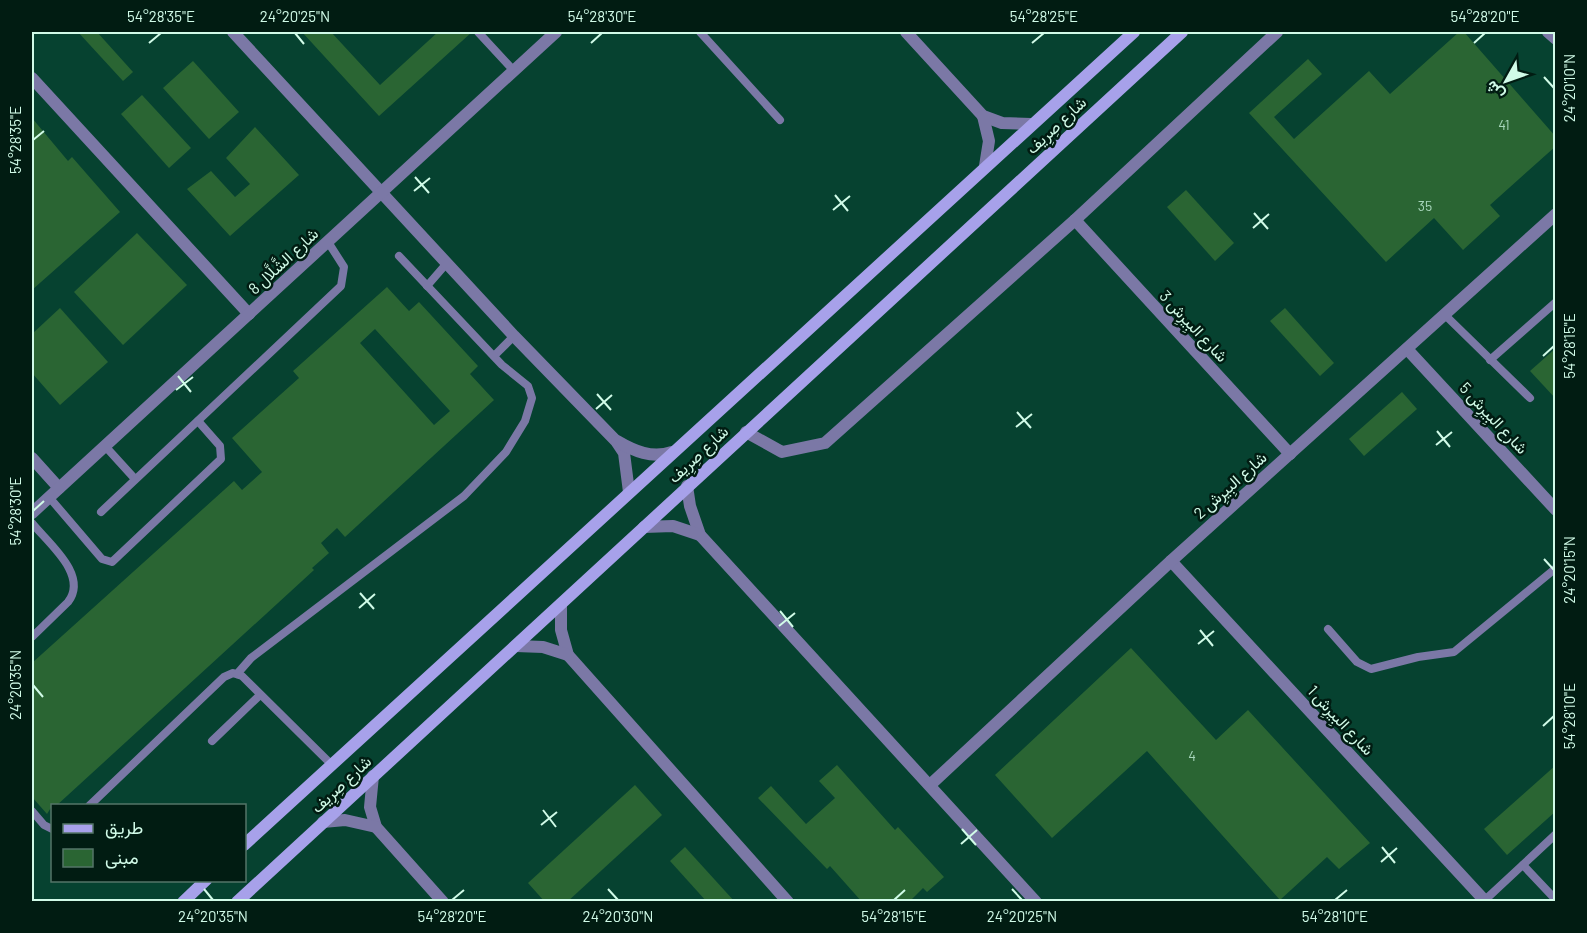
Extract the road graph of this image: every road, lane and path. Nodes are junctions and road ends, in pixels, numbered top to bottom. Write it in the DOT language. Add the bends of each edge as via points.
graph roads {
  1 [pos="234,32"];
  2 [pos="478,32"];
  3 [pos="556,32"];
  4 [pos="700,32"];
  5 [pos="906,32"];
  6 [pos="1134,32"];
  7 [pos="1182,32"];
  8 [pos="1277,32"];
  9 [pos="1548,32"];
  10 [pos="1556,39"];
  11 [pos="514,71"];
  12 [pos="32,78"];
  13 [pos="983,116"];
  14 [pos="780,120"];
  15 [pos="1031,124"];
  16 [pos="985,166"];
  17 [pos="382,192"];
  18 [pos="1556,214"];
  19 [pos="1074,220"];
  20 [pos="327,242"];
  21 [pos="399,256"];
  22 [pos="447,263"];
  23 [pos="427,286"];
  24 [pos="1556,302"];
  25 [pos="249,314"];
  26 [pos="1445,315"];
  27 [pos="514,336"];
  28 [pos="1407,349"];
  29 [pos="494,356"];
  30 [pos="1490,360"];
  31 [pos="1530,398"];
  32 [pos="198,421"];
  33 [pos="746,432"];
  34 [pos="616,441"];
  35 [pos="105,446"];
  36 [pos="672,452"];
  37 [pos="1290,454"];
  38 [pos="32,458"];
  39 [pos="135,479"];
  40 [pos="687,486"];
  41 [pos="59,488"];
  42 [pos="629,492"];
  43 [pos="49,496"];
  44 [pos="1556,510"];
  45 [pos="101,512"];
  46 [pos="32,513"];
  47 [pos="32,523"];
  48 [pos="644,527"];
  49 [pos="700,535"];
  50 [pos="1172,561"];
  51 [pos="1556,568"];
  52 [pos="561,604"];
  53 [pos="1328,629"];
  54 [pos="32,637"];
  55 [pos="516,646"];
  56 [pos="568,656"];
  57 [pos="237,674"];
  58 [pos="261,695"];
  59 [pos="212,741"];
  60 [pos="332,765"];
  61 [pos="373,776"];
  62 [pos="930,785"];
  63 [pos="91,804"];
  64 [pos="32,811"];
  65 [pos="323,822"];
  66 [pos="376,827"];
  67 [pos="51,828"];
  68 [pos="1556,834"];
  69 [pos="246,843"];
  70 [pos="1523,864"];
  71 [pos="204,882"];
  72 [pos="1556,900"];
  73 [pos="1485,901"];
  74 [pos="183,902"];
  75 [pos="237,902"];
  76 [pos="443,902"];
  77 [pos="788,902"];
  78 [pos="1036,902"];
  1 -- 17 [label="street"];
  2 -- 11 [label="lane"];
  3 -- 11 [label="street, شارع الشَّلَّال 8"];
  4 -- 14 [label="lane"];
  5 -- 13 [label="street"];
  6 -- 15 [label="main road, شارع صِرِيف"];
  7 -- 33 [label="main road, شارع صِرِيف"];
  8 -- 19 [label="street"];
  9 -- 10 [label="street"];
  11 -- 17 [label="street, شارع الشَّلَّال 8"];
  12 -- 25 [label="street"];
  13 -- 15 [label="street" via="1002,123"];
  13 -- 16 [label="street" via="989,141"];
  15 -- 16 [label="main road, شارع صِرِيف"];
  16 -- 36 [label="main road, شارع صِرِيف"];
  17 -- 20 [label="street, شارع الشَّلَّال 8"];
  17 -- 22 [label="street"];
  18 -- 26 [label="street, شارع البِيرِش 2"];
  19 -- 33 [label="street" via="825,443 782,452"];
  19 -- 37 [label="street, شارع البِيرِش 3"];
  20 -- 25 [label="street, شارع الشَّلَّال 8"];
  20 -- 32 [label="lane" via="344,267 341,286"];
  21 -- 23 [label="lane"];
  22 -- 23 [label="lane"];
  22 -- 27 [label="street"];
  23 -- 29 [label="lane"];
  24 -- 30 [label="lane"];
  25 -- 35 [label="street, شارع الشَّلَّال 8"];
  26 -- 28 [label="street, شارع البِيرِش 2"];
  26 -- 30 [label="lane"];
  27 -- 29 [label="lane"];
  27 -- 34 [label="street"];
  28 -- 37 [label="street, شارع البِيرِش 2"];
  28 -- 44 [label="street, شارع البِيرِش 5"];
  29 -- 57 [label="lane" via="524,380 532,398 525,421 506,452 449,509 252,658"];
  30 -- 31 [label="lane"];
  32 -- 39 [label="lane"];
  32 -- 43 [label="lane" via="220,446 220,459 112,562 102,559"];
  33 -- 40 [label="main road, شارع صِرِيف"];
  34 -- 36 [label="street" via="648,454 662,456"];
  34 -- 42 [label="street" via="624,453"];
  35 -- 39 [label="lane"];
  35 -- 41 [label="street, شارع الشَّلَّال 8"];
  36 -- 42 [label="main road, شارع صِرِيف"];
  37 -- 50 [label="street, شارع البِيرِش 2"];
  38 -- 41 [label="street"];
  39 -- 45 [label="lane"];
  40 -- 48 [label="main road, شارع صِرِيف"];
  40 -- 49 [label="street"];
  41 -- 43 [label="street, شارع الشَّلَّال 8"];
  42 -- 60 [label="main road, شارع صِرِيف"];
  43 -- 46 [label="street, شارع الشَّلَّال 8"];
  47 -- 54 [label="lane" via="75,582 73,596"];
  48 -- 49 [label="street" via="673,526"];
  48 -- 52 [label="main road, شارع صِرِيف"];
  49 -- 62 [label="street"];
  50 -- 62 [label="street, شارع البِيرِش 2"];
  50 -- 73 [label="street, شارع البِيرِش 1"];
  51 -- 53 [label="lane" via="1454,652 1371,669 1357,662"];
  52 -- 55 [label="main road, شارع صِرِيف"];
  52 -- 56 [label="street" via="561,630"];
  55 -- 56 [label="street" via="543,646"];
  55 -- 61 [label="main road, شارع صِرِيف"];
  56 -- 77 [label="street"];
  57 -- 58 [label="lane"];
  57 -- 63 [label="lane" via="224,677"];
  58 -- 59 [label="lane"];
  58 -- 60 [label="lane"];
  60 -- 69 [label="main road, شارع صِرِيف"];
  61 -- 65 [label="main road, شارع صِرِيف"];
  61 -- 66 [label="street" via="370,807"];
  62 -- 78 [label="street"];
  64 -- 67 [label="lane"];
  65 -- 66 [label="street" via="345,820"];
  65 -- 75 [label="main road, شارع صِرِيف"];
  66 -- 76 [label="street"];
  68 -- 70 [label="lane"];
  70 -- 72 [label="lane"];
  70 -- 73 [label="lane"];
  71 -- 74 [label="main road"];
}
